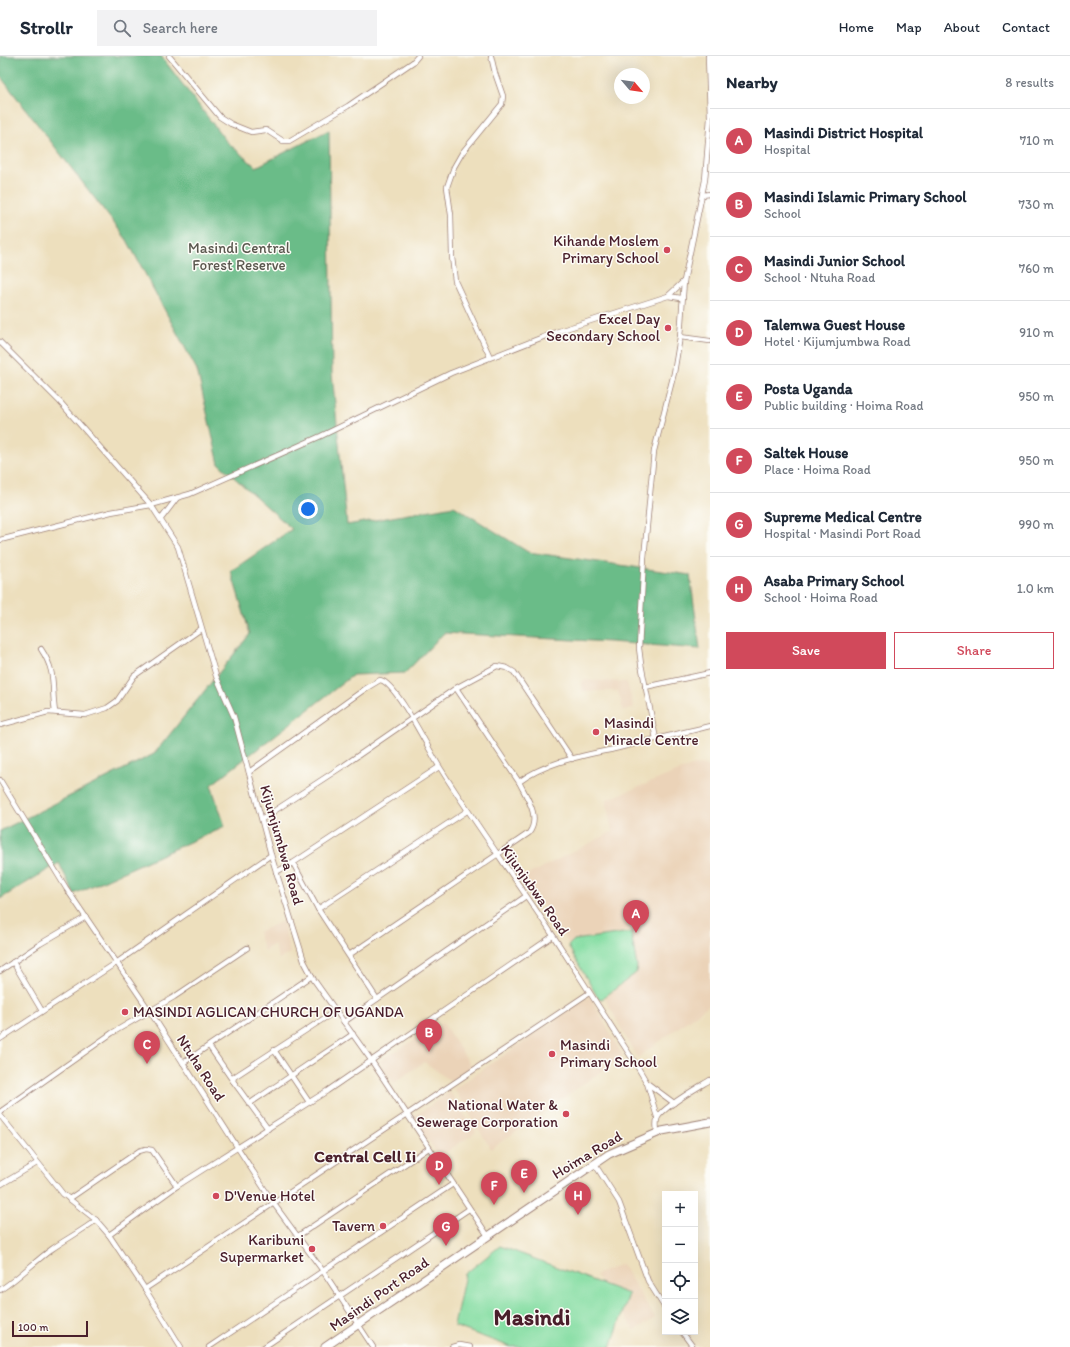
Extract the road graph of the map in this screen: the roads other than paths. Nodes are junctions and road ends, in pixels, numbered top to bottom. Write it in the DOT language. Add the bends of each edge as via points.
graph roads {
  1 [pos="169,56"];
  2 [pos="418,56"];
  3 [pos="491,56"];
  4 [pos="708,56"];
  5 [pos="710,117"];
  6 [pos="708,182"];
  7 [pos="710,194"];
  8 [pos="702,195"];
  9 [pos="684,281"];
  10 [pos="668,296"];
  11 [pos="682,298"];
  12 [pos="680,337"];
  13 [pos="710,341"];
  14 [pos="0,342"];
  15 [pos="490,357"];
  16 [pos="177,498"];
  17 [pos="151,505"];
  18 [pos="161,519"];
  19 [pos="0,540"];
  20 [pos="201,629"];
  21 [pos="41,649"];
  22 [pos="710,673"];
  23 [pos="645,687"];
  24 [pos="456,688"];
  25 [pos="55,712"];
  26 [pos="412,717"];
  27 [pos="0,725"];
  28 [pos="710,726"];
  29 [pos="656,739"];
  30 [pos="572,759"];
  31 [pos="439,767"];
  32 [pos="249,772"];
  33 [pos="0,780"];
  34 [pos="519,782"];
  35 [pos="467,811"];
  36 [pos="262,819"];
  37 [pos="271,855"];
  38 [pos="497,855"];
  39 [pos="293,863"];
  40 [pos="276,872"];
  41 [pos="526,896"];
  42 [pos="318,909"];
  43 [pos="86,917"];
  44 [pos="553,936"];
  45 [pos="247,948"];
  46 [pos="349,955"];
  47 [pos="13,962"];
  48 [pos="116,963"];
  49 [pos="0,971"];
  50 [pos="312,976"];
  51 [pos="589,993"];
  52 [pos="377,999"];
  53 [pos="149,1010"];
  54 [pos="337,1010"];
  55 [pos="42,1011"];
  56 [pos="344,1022"];
  57 [pos="353,1034"];
  58 [pos="0,1039"];
  59 [pos="209,1046"];
  60 [pos="274,1050"];
  61 [pos="371,1060"];
  62 [pos="183,1063"];
  63 [pos="291,1074"];
  64 [pos="710,1080"];
  65 [pos="233,1081"];
  66 [pos="647,1083"];
  67 [pos="309,1102"];
  68 [pos="674,1103"];
  69 [pos="249,1104"];
  70 [pos="0,1114"];
  71 [pos="406,1114"];
  72 [pos="657,1117"];
  73 [pos="710,1122"];
  74 [pos="268,1129"];
  75 [pos="658,1133"];
  76 [pos="240,1148"];
  77 [pos="429,1148"];
  78 [pos="37,1163"];
  79 [pos="594,1163"];
  80 [pos="453,1184"];
  81 [pos="0,1185"];
  82 [pos="177,1186"];
  83 [pos="69,1199"];
  84 [pos="274,1204"];
  85 [pos="469,1209"];
  86 [pos="96,1220"];
  87 [pos="109,1234"];
  88 [pos="298,1236"];
  89 [pos="488,1236"];
  90 [pos="323,1271"];
  91 [pos="145,1289"];
  92 [pos="0,1290"];
  93 [pos="340,1296"];
  94 [pos="662,1303"];
  95 [pos="358,1325"];
  96 [pos="684,1335"];
  97 [pos="182,1347"];
  98 [pos="209,1347"];
  99 [pos="264,1347"];
  100 [pos="324,1347"];
  101 [pos="373,1347"];
  102 [pos="452,1347"];
  103 [pos="470,1347"];
  104 [pos="693,1347"];
  1 -- 2 [label="street" via="220,117 251,132 269,131 283,141 294,138 348,106"];
  3 -- 15 [label="street" via="503,96 502,104 462,153 447,187 452,221 455,281"];
  4 -- 5 [label="street"];
  5 -- 6 [label="street"];
  6 -- 8 [label="street"];
  7 -- 8 [label="street"];
  8 -- 9 [label="street"];
  9 -- 10 [label="street"];
  9 -- 11 [label="street"];
  10 -- 11 [label="street"];
  10 -- 15 [label="street" via="556,332"];
  11 -- 12 [label="street"];
  12 -- 13 [label="street"];
  12 -- 23 [label="street" via="674,373 654,451 639,630"];
  14 -- 17 [label="street, Kijumjumbwa Road" via="60,402"];
  15 -- 16 [label="street" via="451,373 321,436"];
  16 -- 17 [label="street"];
  16 -- 18 [label="street"];
  17 -- 18 [label="street, Kijumjumbwa Road"];
  17 -- 19 [label="street" via="111,512"];
  18 -- 20 [label="street, Kijumjumbwa Road" via="178,548"];
  20 -- 25 [label="street" via="134,676 112,706 86,715"];
  20 -- 32 [label="street, Kijumjumbwa Road" via="216,676 234,717"];
  21 -- 25 [label="street" via="53,676"];
  22 -- 23 [label="street"];
  23 -- 29 [label="street"];
  24 -- 26 [label="street"];
  24 -- 30 [label="street" via="497,666 514,672"];
  24 -- 34 [label="street"];
  25 -- 27 [label="street"];
  26 -- 31 [label="street, Kijunjubwa Road"];
  26 -- 32 [label="street, Kijunjubwa Road" via="384,681 379,680"];
  26 -- 36 [label="street"];
  28 -- 29 [label="street"];
  29 -- 30 [label="street"];
  30 -- 34 [label="street" via="534,772"];
  31 -- 35 [label="street, Kijunjubwa Road"];
  31 -- 39 [label="street"];
  32 -- 36 [label="street, Kijumjumbwa Road"];
  33 -- 43 [label="street, Ntuha Road"];
  34 -- 38 [label="street" via="536,819 534,827"];
  35 -- 38 [label="street, Kijunjubwa Road"];
  35 -- 42 [label="street"];
  36 -- 37 [label="street, Kijumjumbwa Road"];
  37 -- 40 [label="street, Kijumjumbwa Road"];
  37 -- 48 [label="street"];
  38 -- 41 [label="street, Kijunjubwa Road"];
  38 -- 46 [label="street"];
  39 -- 40 [label="street"];
  39 -- 42 [label="street"];
  40 -- 50 [label="street, Kijumjumbwa Road" via="295,935"];
  41 -- 44 [label="street, Kijunjubwa Road"];
  41 -- 52 [label="street"];
  42 -- 46 [label="street"];
  43 -- 47 [label="street"];
  43 -- 48 [label="street, Ntuha Road"];
  44 -- 51 [label="street, Kijunjubwa Road"];
  44 -- 61 [label="street"];
  45 -- 53 [label="street" via="180,993"];
  46 -- 52 [label="street"];
  47 -- 49 [label="street"];
  47 -- 55 [label="street"];
  48 -- 53 [label="street, Ntuha Road"];
  48 -- 55 [label="street"];
  50 -- 54 [label="street, Kijumjumbwa Road"];
  50 -- 59 [label="street"];
  51 -- 66 [label="street, Kijunjubwa Road"];
  51 -- 71 [label="street"];
  52 -- 56 [label="street"];
  53 -- 62 [label="street, Ntuha Road"];
  53 -- 70 [label="street" via="77,1057"];
  54 -- 56 [label="street, Kijumjumbwa Road"];
  54 -- 60 [label="street"];
  55 -- 58 [label="street"];
  56 -- 57 [label="street, Kijumjumbwa Road"];
  57 -- 61 [label="street, Kijumjumbwa Road"];
  57 -- 63 [label="street"];
  59 -- 62 [label="street"];
  59 -- 65 [label="street"];
  60 -- 63 [label="street"];
  60 -- 65 [label="street" via="238,1074"];
  61 -- 67 [label="street"];
  61 -- 71 [label="street, Kijumjumbwa Road"];
  62 -- 76 [label="street, Ntuha Road"];
  63 -- 67 [label="street"];
  63 -- 69 [label="street"];
  64 -- 68 [label="street"];
  65 -- 69 [label="street"];
  66 -- 68 [label="street"];
  66 -- 72 [label="street, Kijunjubwa Road"];
  67 -- 74 [label="street"];
  68 -- 72 [label="street"];
  69 -- 74 [label="street"];
  70 -- 78 [label="street"];
  71 -- 77 [label="street, Kijumjumbwa Road"];
  71 -- 84 [label="street"];
  72 -- 75 [label="street, Kijunjubwa Road"];
  73 -- 75 [label="main road, Hoima Road"];
  74 -- 76 [label="street"];
  75 -- 79 [label="main road, Hoima Road"];
  76 -- 82 [label="street"];
  76 -- 84 [label="street, Ntuha Road"];
  77 -- 80 [label="street, Kijumjumbwa Road"];
  77 -- 88 [label="street"];
  78 -- 81 [label="street"];
  78 -- 83 [label="street"];
  79 -- 89 [label="main road, Hoima Road"];
  79 -- 94 [label="street" via="619,1202 646,1276"];
  80 -- 85 [label="street, Kijumjumbwa Road"];
  80 -- 90 [label="street"];
  82 -- 83 [label="street" via="152,1150 146,1148"];
  82 -- 87 [label="street"];
  83 -- 86 [label="street"];
  84 -- 88 [label="street, Ntuha Road"];
  84 -- 91 [label="street"];
  85 -- 89 [label="street, Kijumjumbwa Road"];
  85 -- 93 [label="street"];
  86 -- 87 [label="street"];
  86 -- 92 [label="street" via="54,1248"];
  87 -- 91 [label="street"];
  88 -- 90 [label="street, Ntuha Road"];
  89 -- 95 [label="main road, Masindi Port Road"];
  90 -- 93 [label="street, Ntuha Road"];
  90 -- 98 [label="street"];
  91 -- 97 [label="street"];
  93 -- 95 [label="street, Ntuha Road"];
  93 -- 99 [label="street"];
  95 -- 100 [label="main road, Masindi Port Road"];
  95 -- 101 [label="street, Ntuha Road"];
  96 -- 104 [label="street"];
  102 -- 103 [label="street"];
}
